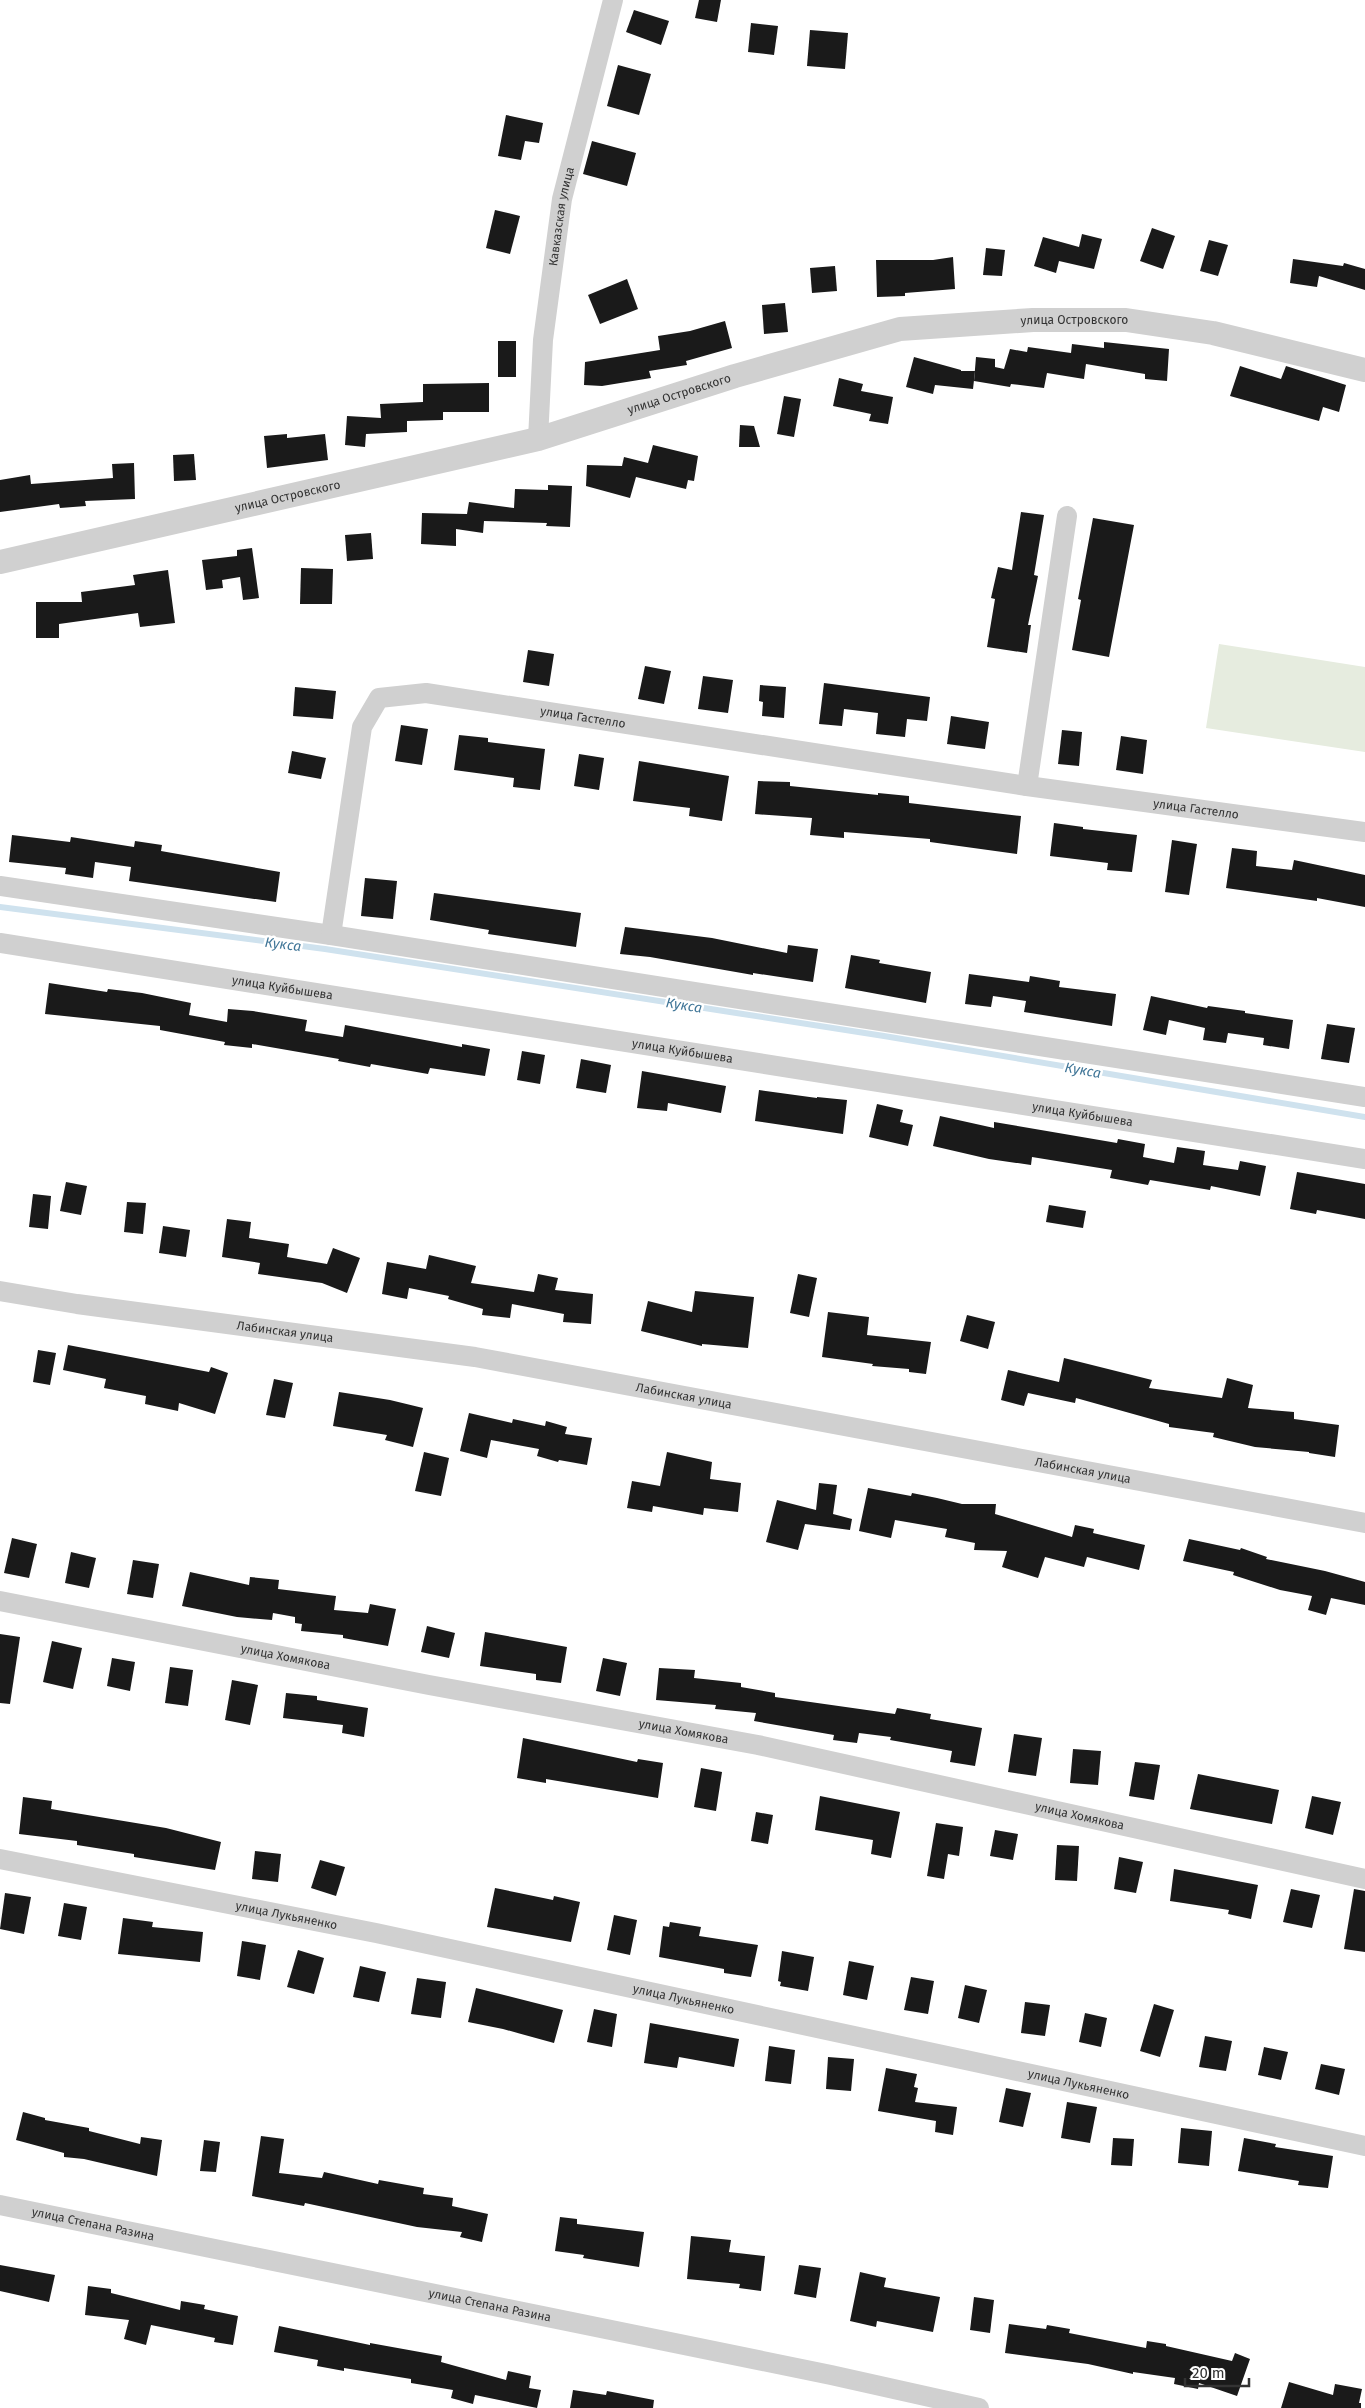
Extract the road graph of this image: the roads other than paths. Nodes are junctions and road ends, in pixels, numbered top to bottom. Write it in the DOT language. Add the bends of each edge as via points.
graph roads {
  1 [pos="613,0"];
  2 [pos="1365,370"];
  3 [pos="538,439"];
  4 [pos="1067,516"];
  5 [pos="0,562"];
  6 [pos="1027,786"];
  7 [pos="1365,832"];
  8 [pos="0,886"];
  9 [pos="331,935"];
  10 [pos="0,943"];
  11 [pos="1365,1096"];
  12 [pos="1365,1158"];
  13 [pos="0,1290"];
  14 [pos="1365,1523"];
  15 [pos="0,1601"];
  16 [pos="0,1859"];
  17 [pos="1365,1880"];
  18 [pos="1365,2146"];
  19 [pos="0,2205"];
  20 [pos="979,2408"];
  1 -- 3 [label="street, Кавказская улица" via="562,198 543,340"];
  2 -- 3 [label="street, улица Островского" via="1213,333 1126,320 1033,320 900,329 735,376"];
  3 -- 5 [label="street, улица Островского"];
  4 -- 6 [label="street"];
  6 -- 7 [label="street, улица Гастелло"];
  6 -- 9 [label="street, улица Гастелло" via="426,693 379,698 362,727"];
  8 -- 9 [label="street"];
  9 -- 11 [label="street"];
  10 -- 12 [label="street, улица Куйбышева"];
  13 -- 14 [label="street, Лабинская улица" via="77,1304 475,1358"];
  15 -- 17 [label="street, улица Хомякова" via="758,1746"];
  16 -- 18 [label="street, улица Лукьяненко" via="376,1933"];
  19 -- 20 [label="street, улица Степана Разина"];
}
